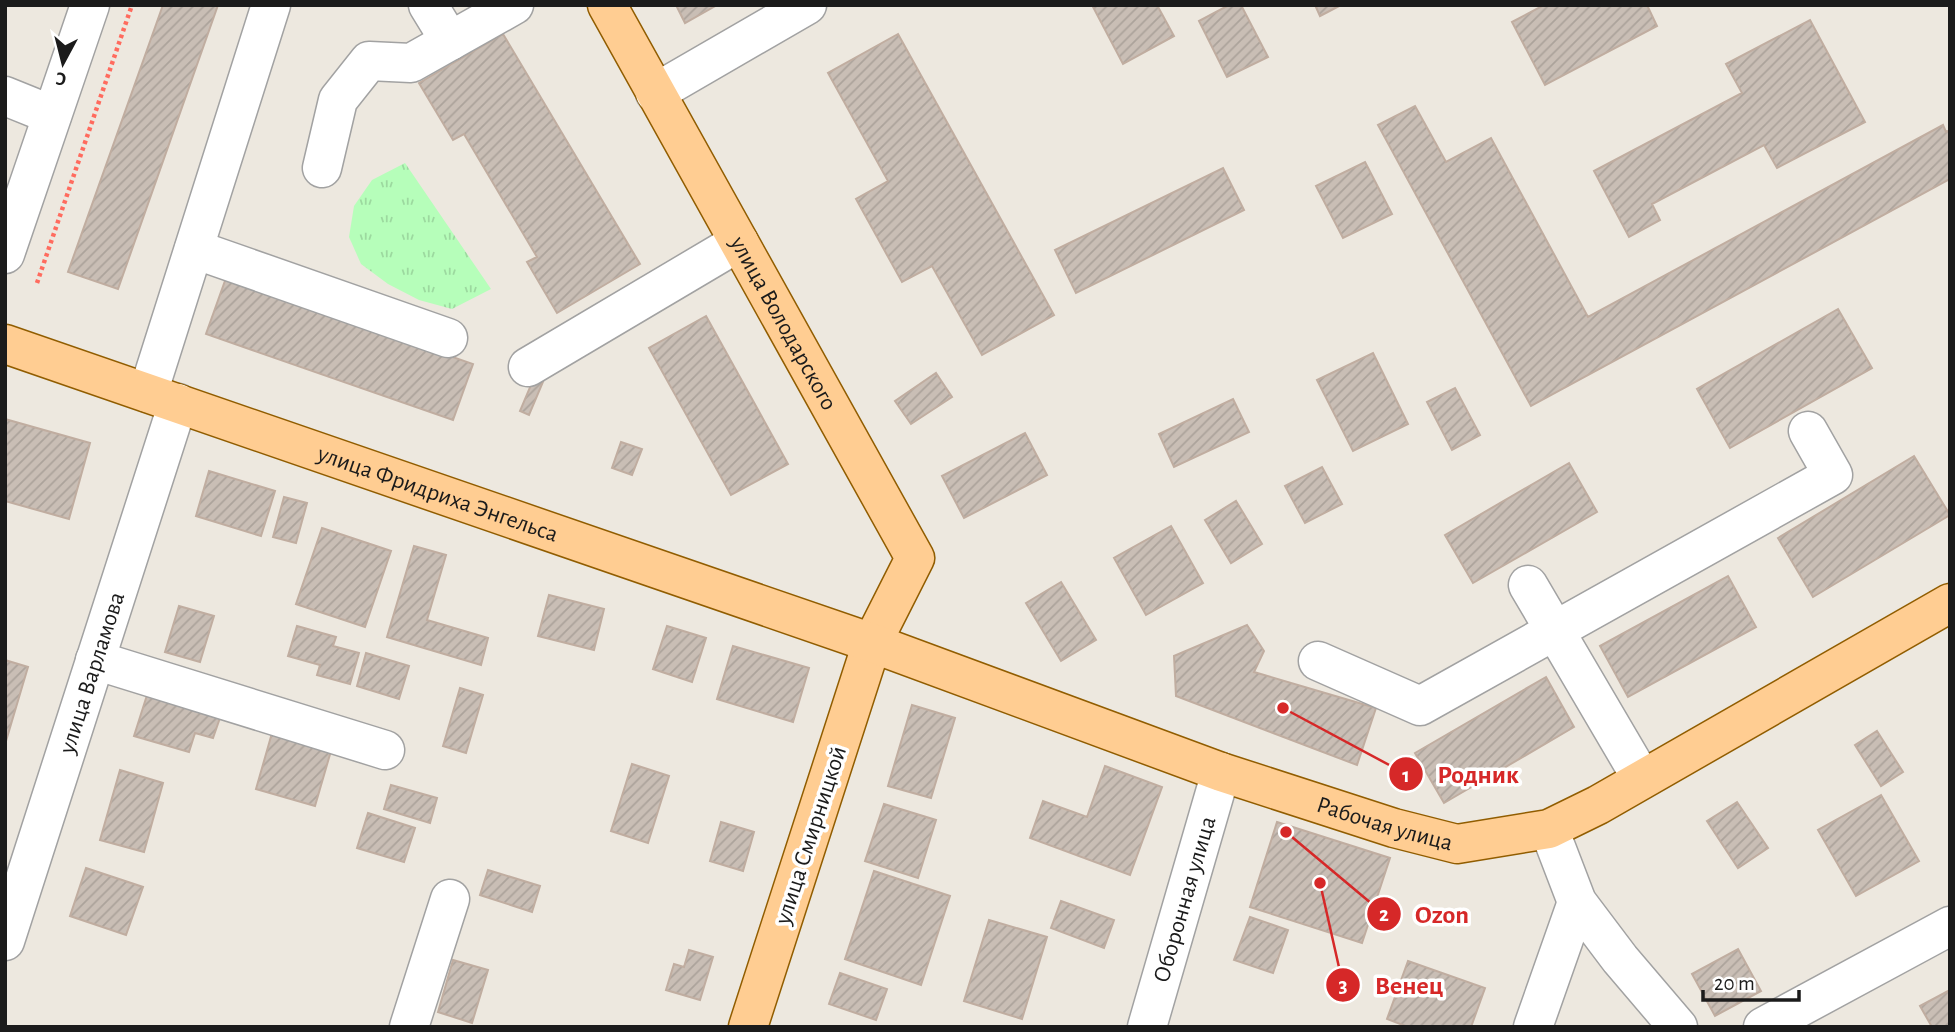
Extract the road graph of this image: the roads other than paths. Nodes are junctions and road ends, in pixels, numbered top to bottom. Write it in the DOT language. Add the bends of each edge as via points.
graph roads {
  1 [pos="90,5"];
  2 [pos="271,5"];
  3 [pos="428,5"];
  4 [pos="514,5"];
  5 [pos="607,5"];
  6 [pos="807,5"];
  7 [pos="450,41"];
  8 [pos="655,93"];
  9 [pos="5,96"];
  10 [pos="52,115"];
  11 [pos="322,168"];
  12 [pos="739,243"];
  13 [pos="194,249"];
  14 [pos="5,254"];
  15 [pos="448,338"];
  16 [pos="5,344"];
  17 [pos="528,368"];
  18 [pos="163,398"];
  19 [pos="1808,431"];
  20 [pos="1528,585"];
  21 [pos="1950,603"];
  22 [pos="1555,631"];
  23 [pos="873,643"];
  24 [pos="95,660"];
  25 [pos="1318,661"];
  26 [pos="385,750"];
  27 [pos="1221,772"];
  28 [pos="1642,779"];
  29 [pos="1549,829"];
  30 [pos="450,899"];
  31 [pos="1577,902"];
  32 [pos="1950,926"];
  33 [pos="5,941"];
  34 [pos="409,1027"];
  35 [pos="748,1027"];
  36 [pos="1147,1027"];
  37 [pos="1534,1027"];
  38 [pos="1678,1027"];
  39 [pos="1763,1027"];
  1 -- 10 [label="street"];
  2 -- 13 [label="street, улица Варламова"];
  3 -- 7 [label="street"];
  4 -- 7 [label="street"];
  5 -- 8 [label="main road, улица Володарского"];
  6 -- 8 [label="street"];
  7 -- 11 [label="street" via="411,63 369,61 338,100"];
  8 -- 12 [label="main road, улица Володарского"];
  9 -- 10 [label="street"];
  10 -- 14 [label="street"];
  12 -- 17 [label="street"];
  12 -- 23 [label="main road, улица Володарского" via="915,558"];
  13 -- 15 [label="street"];
  13 -- 18 [label="street, улица Варламова"];
  16 -- 18 [label="main road, улица Фридриха Энгельса"];
  18 -- 23 [label="main road, улица Фридриха Энгельса"];
  18 -- 24 [label="street, улица Варламова"];
  19 -- 22 [label="street" via="1833,475"];
  20 -- 22 [label="street"];
  21 -- 28 [label="main road, Рабочая улица"];
  22 -- 25 [label="street" via="1420,706"];
  22 -- 28 [label="street"];
  23 -- 27 [label="main road, Рабочая улица"];
  23 -- 35 [label="main road, улица Смирницкой"];
  24 -- 26 [label="street"];
  24 -- 33 [label="street, улица Варламова"];
  27 -- 29 [label="main road, Рабочая улица" via="1457,844"];
  27 -- 36 [label="street, Оборонная улица"];
  28 -- 29 [label="main road, Рабочая улица"];
  29 -- 31 [label="street"];
  30 -- 34 [label="street"];
  31 -- 37 [label="street"];
  31 -- 38 [label="street"];
  32 -- 39 [label="street"];
}
